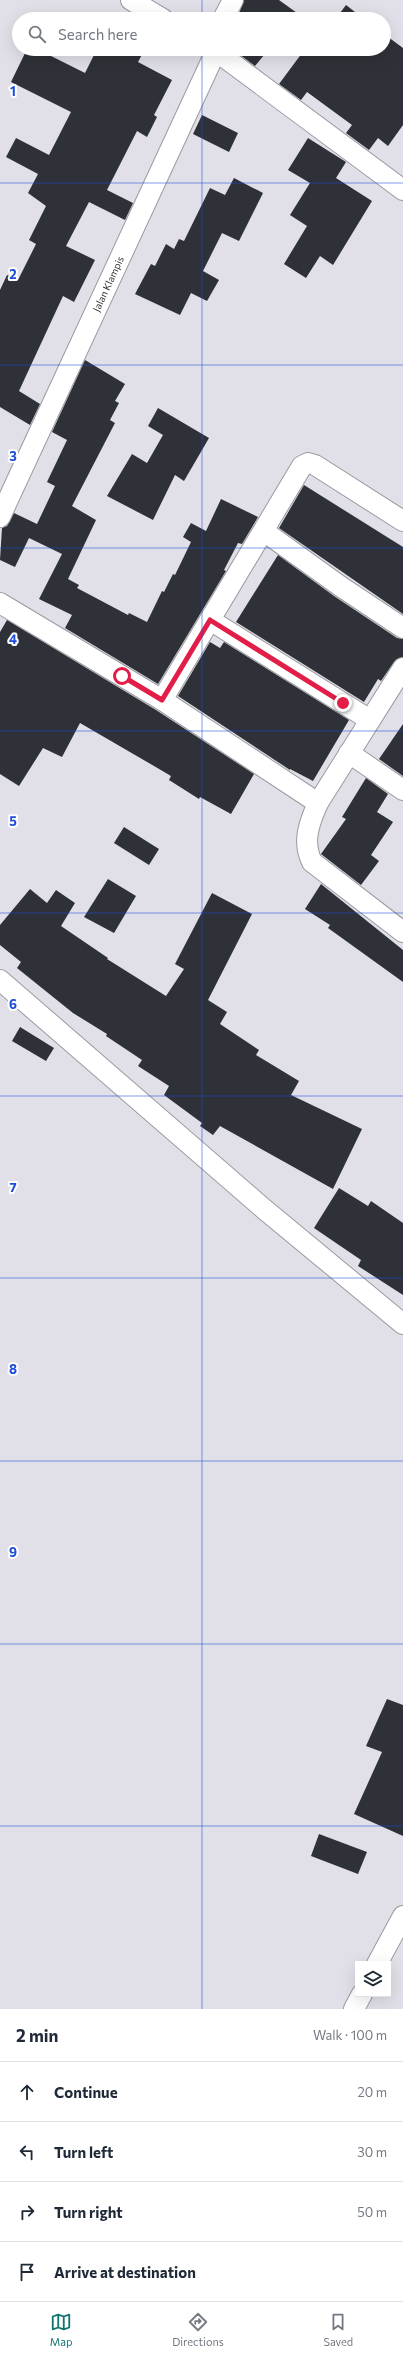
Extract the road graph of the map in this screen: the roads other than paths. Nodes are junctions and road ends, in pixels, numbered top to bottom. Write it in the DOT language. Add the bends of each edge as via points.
graph roads {
  1 [pos="131,0"];
  2 [pos="234,0"];
  3 [pos="151,12"];
  4 [pos="227,12"];
  5 [pos="211,56"];
  6 [pos="222,56"];
  7 [pos="403,190"];
  8 [pos="0,517"];
  9 [pos="403,521"];
  10 [pos="265,532"];
  11 [pos="0,603"];
  12 [pos="210,620"];
  13 [pos="403,628"];
  14 [pos="403,668"];
  15 [pos="162,700"];
  16 [pos="370,720"];
  17 [pos="349,754"];
  18 [pos="403,790"];
  19 [pos="318,804"];
  20 [pos="403,932"];
  21 [pos="0,980"];
  22 [pos="403,1324"];
  23 [pos="403,1916"];
  24 [pos="380,1961"];
  25 [pos="360,1997"];
  26 [pos="354,2009"];
  1 -- 3 [label="street"];
  2 -- 4 [label="street"];
  5 -- 8 [label="street, Jalan Klampis"];
  6 -- 7 [label="street"];
  9 -- 10 [label="street" via="308,463 297,472"];
  10 -- 12 [label="street"];
  10 -- 13 [label="street"];
  11 -- 15 [label="street"];
  12 -- 15 [label="street"];
  12 -- 16 [label="street"];
  14 -- 16 [label="street"];
  15 -- 19 [label="street"];
  16 -- 17 [label="street"];
  17 -- 18 [label="street"];
  17 -- 19 [label="street"];
  19 -- 20 [label="street" via="309,825 307,851 312,862"];
  21 -- 22 [label="street" via="246,1193"];
  23 -- 24 [label="street"];
  25 -- 26 [label="street"];
}
